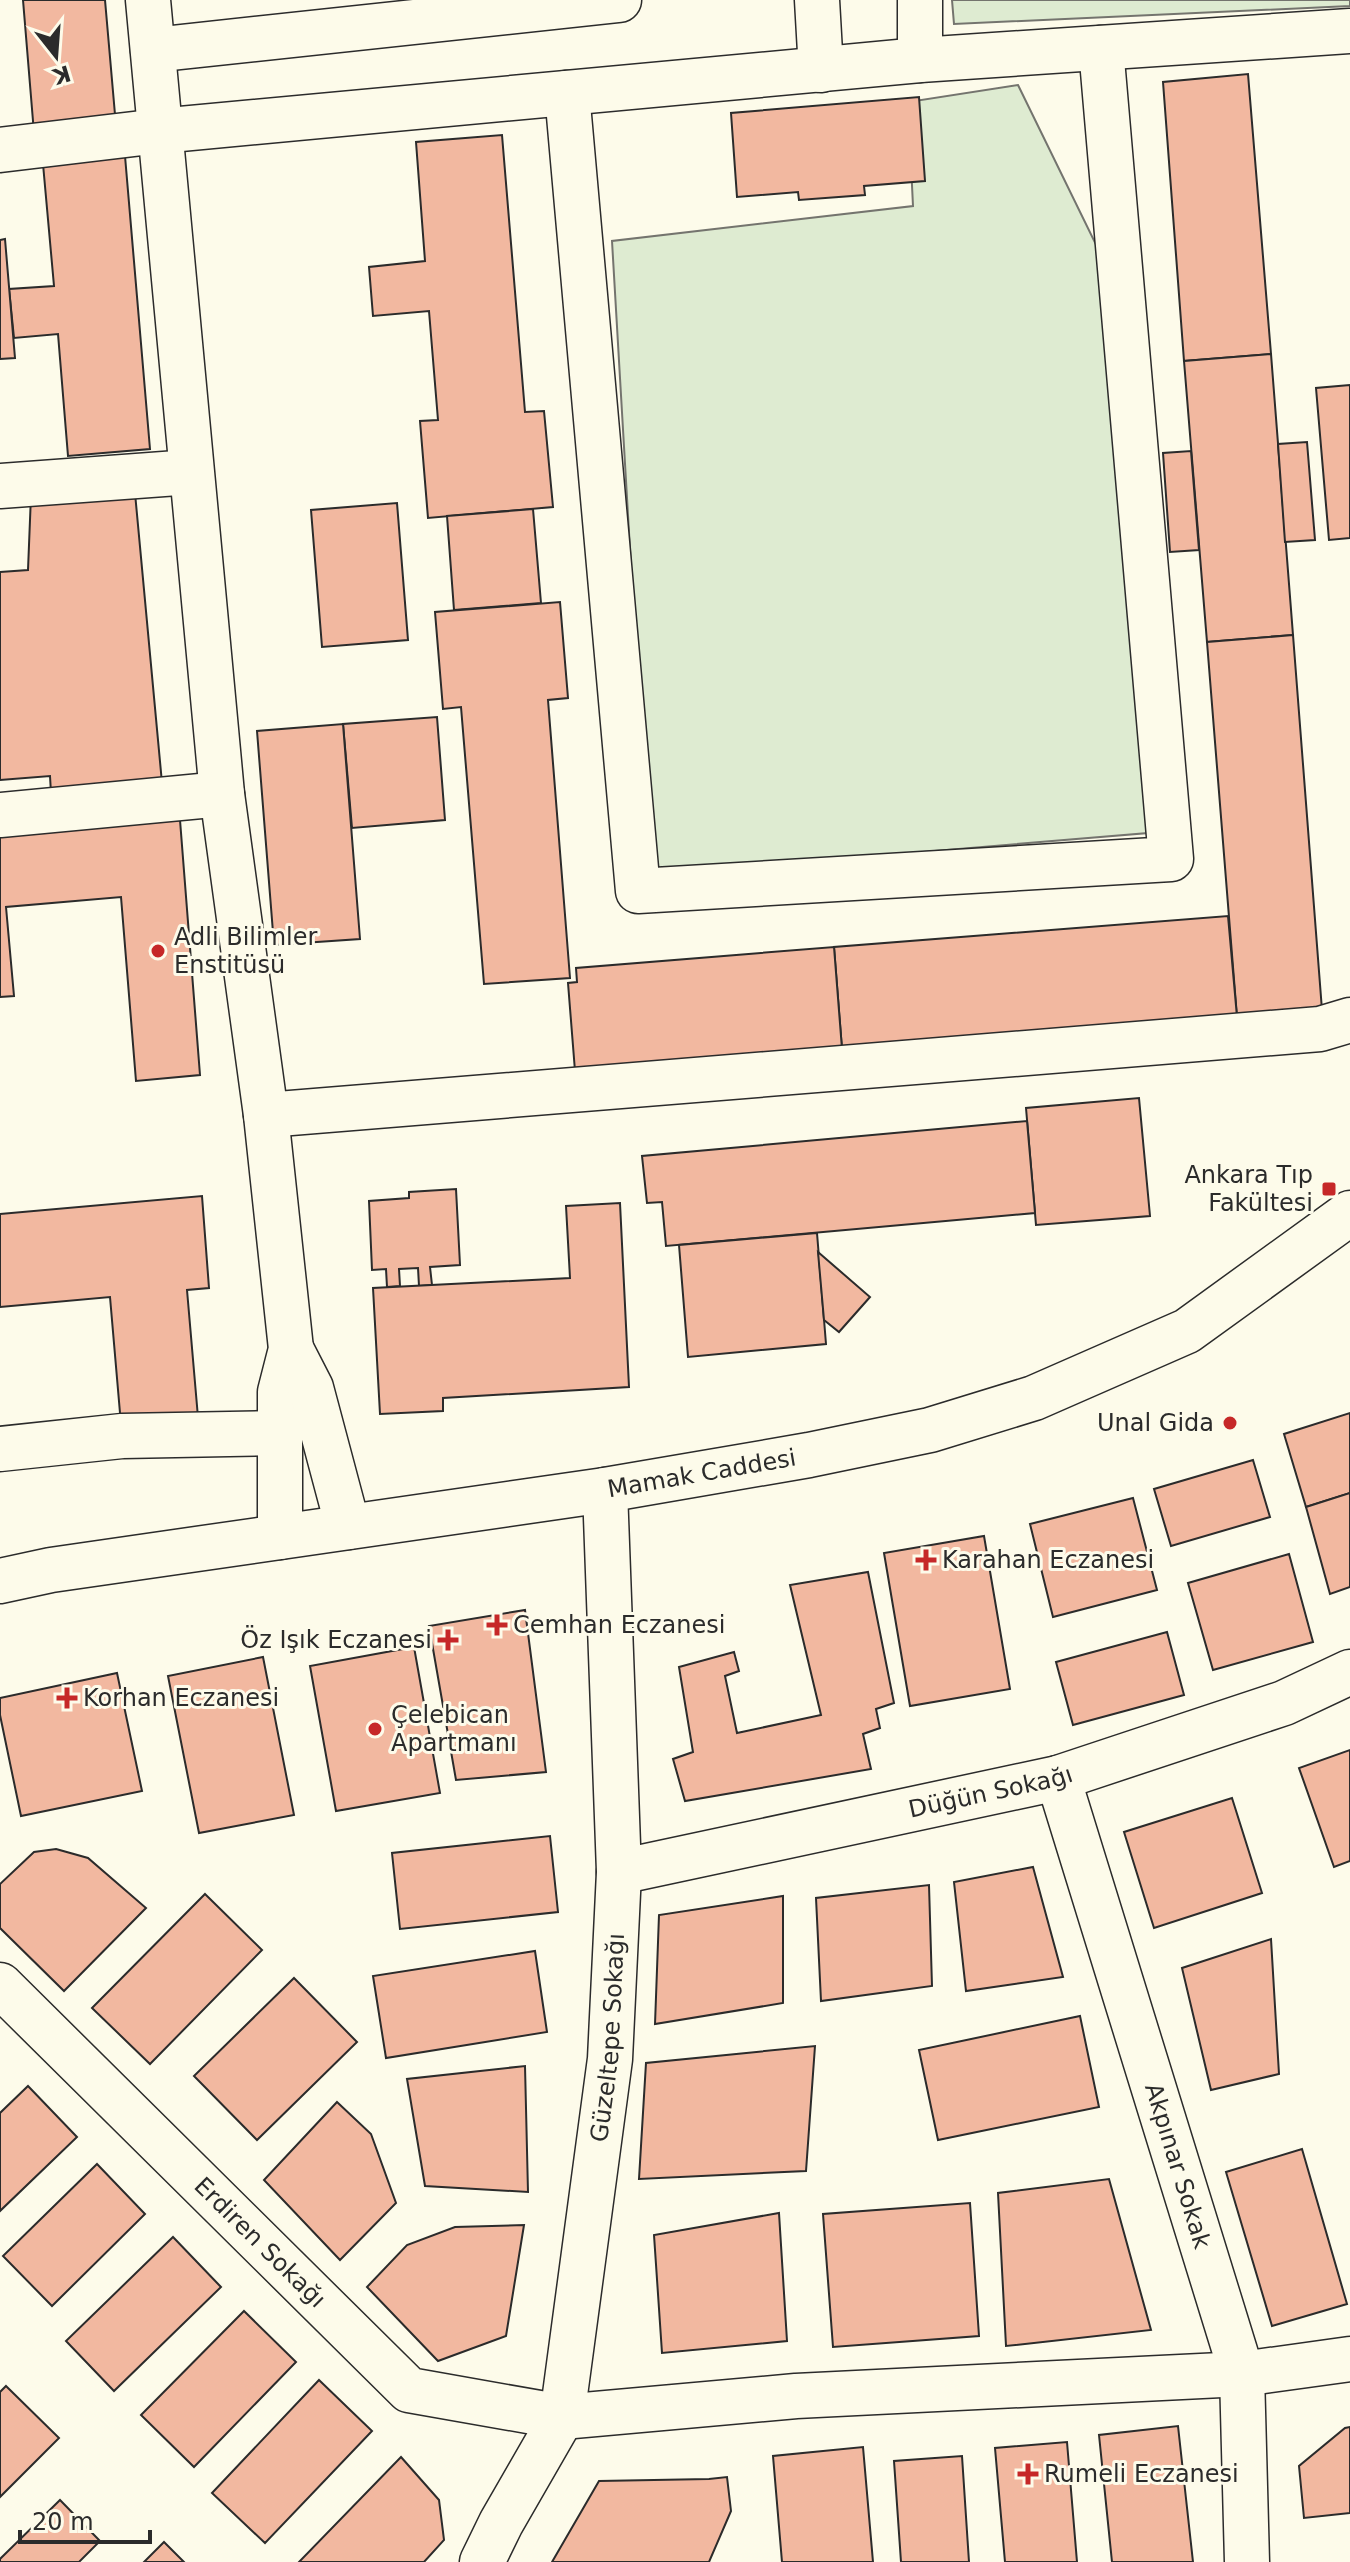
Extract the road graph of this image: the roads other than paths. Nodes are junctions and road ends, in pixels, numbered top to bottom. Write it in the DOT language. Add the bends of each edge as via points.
graph roads {
  1 [pos="148,0"];
  2 [pos="619,0"];
  3 [pos="817,0"];
  4 [pos="920,0"];
  5 [pos="1350,31"];
  6 [pos="1101,48"];
  7 [pos="153,50"];
  8 [pos="920,60"];
  9 [pos="821,70"];
  10 [pos="567,93"];
  11 [pos="159,131"];
  12 [pos="0,150"];
  13 [pos="191,472"];
  14 [pos="0,486"];
  15 [pos="222,794"];
  16 [pos="0,815"];
  17 [pos="1350,1020"];
  18 [pos="266,1115"];
  19 [pos="1347,1226"];
  20 [pos="291,1349"];
  21 [pos="280,1433"];
  22 [pos="0,1449"];
  23 [pos="605,1490"];
  24 [pos="348,1527"];
  25 [pos="280,1537"];
  26 [pos="0,1581"];
  27 [pos="1350,1672"];
  28 [pos="1058,1778"];
  29 [pos="619,1872"];
  30 [pos="0,1985"];
  31 [pos="1350,2359"];
  32 [pos="1242,2374"];
  33 [pos="562,2417"];
  34 [pos="482,2562"];
  35 [pos="1247,2562"];
  1 -- 7 [label="street"];
  2 -- 7 [label="street"];
  3 -- 9 [label="street"];
  4 -- 8 [label="street"];
  5 -- 6 [label="street"];
  6 -- 8 [label="street"];
  6 -- 10 [label="street" via="1171,859 638,891"];
  7 -- 11 [label="street"];
  8 -- 9 [label="street"];
  9 -- 10 [label="street"];
  10 -- 11 [label="street"];
  11 -- 12 [label="street"];
  11 -- 13 [label="street"];
  13 -- 14 [label="street"];
  13 -- 15 [label="street"];
  15 -- 16 [label="street"];
  15 -- 18 [label="street"];
  17 -- 18 [label="street" via="1320,1029"];
  18 -- 20 [label="street"];
  19 -- 23 [label="street, Mamak Caddesi" via="1187,1331 1034,1398 930,1430"];
  20 -- 21 [label="street" via="280,1392"];
  20 -- 24 [label="street" via="311,1388"];
  21 -- 22 [label="street" via="122,1436"];
  21 -- 25 [label="street"];
  23 -- 24 [label="street, Mamak Caddesi"];
  23 -- 29 [label="street, Güzeltepe Sokağı"];
  24 -- 25 [label="street, Mamak Caddesi"];
  25 -- 26 [label="street, Mamak Caddesi"];
  27 -- 28 [label="street, Düğün Sokağı" via="1284,1703"];
  28 -- 29 [label="street, Düğün Sokağı"];
  28 -- 32 [label="street, Akpınar Sokak"];
  29 -- 33 [label="street, Güzeltepe Sokağı" via="610,2059"];
  30 -- 33 [label="street, Erdiren Sokağı" via="409,2390"];
  31 -- 32 [label="street, Erdiren Sokağı"];
  32 -- 33 [label="street, Erdiren Sokağı" via="796,2396"];
  32 -- 35 [label="street, Akpınar Sokak"];
  33 -- 34 [label="street, Güzeltepe Sokağı"];
}
